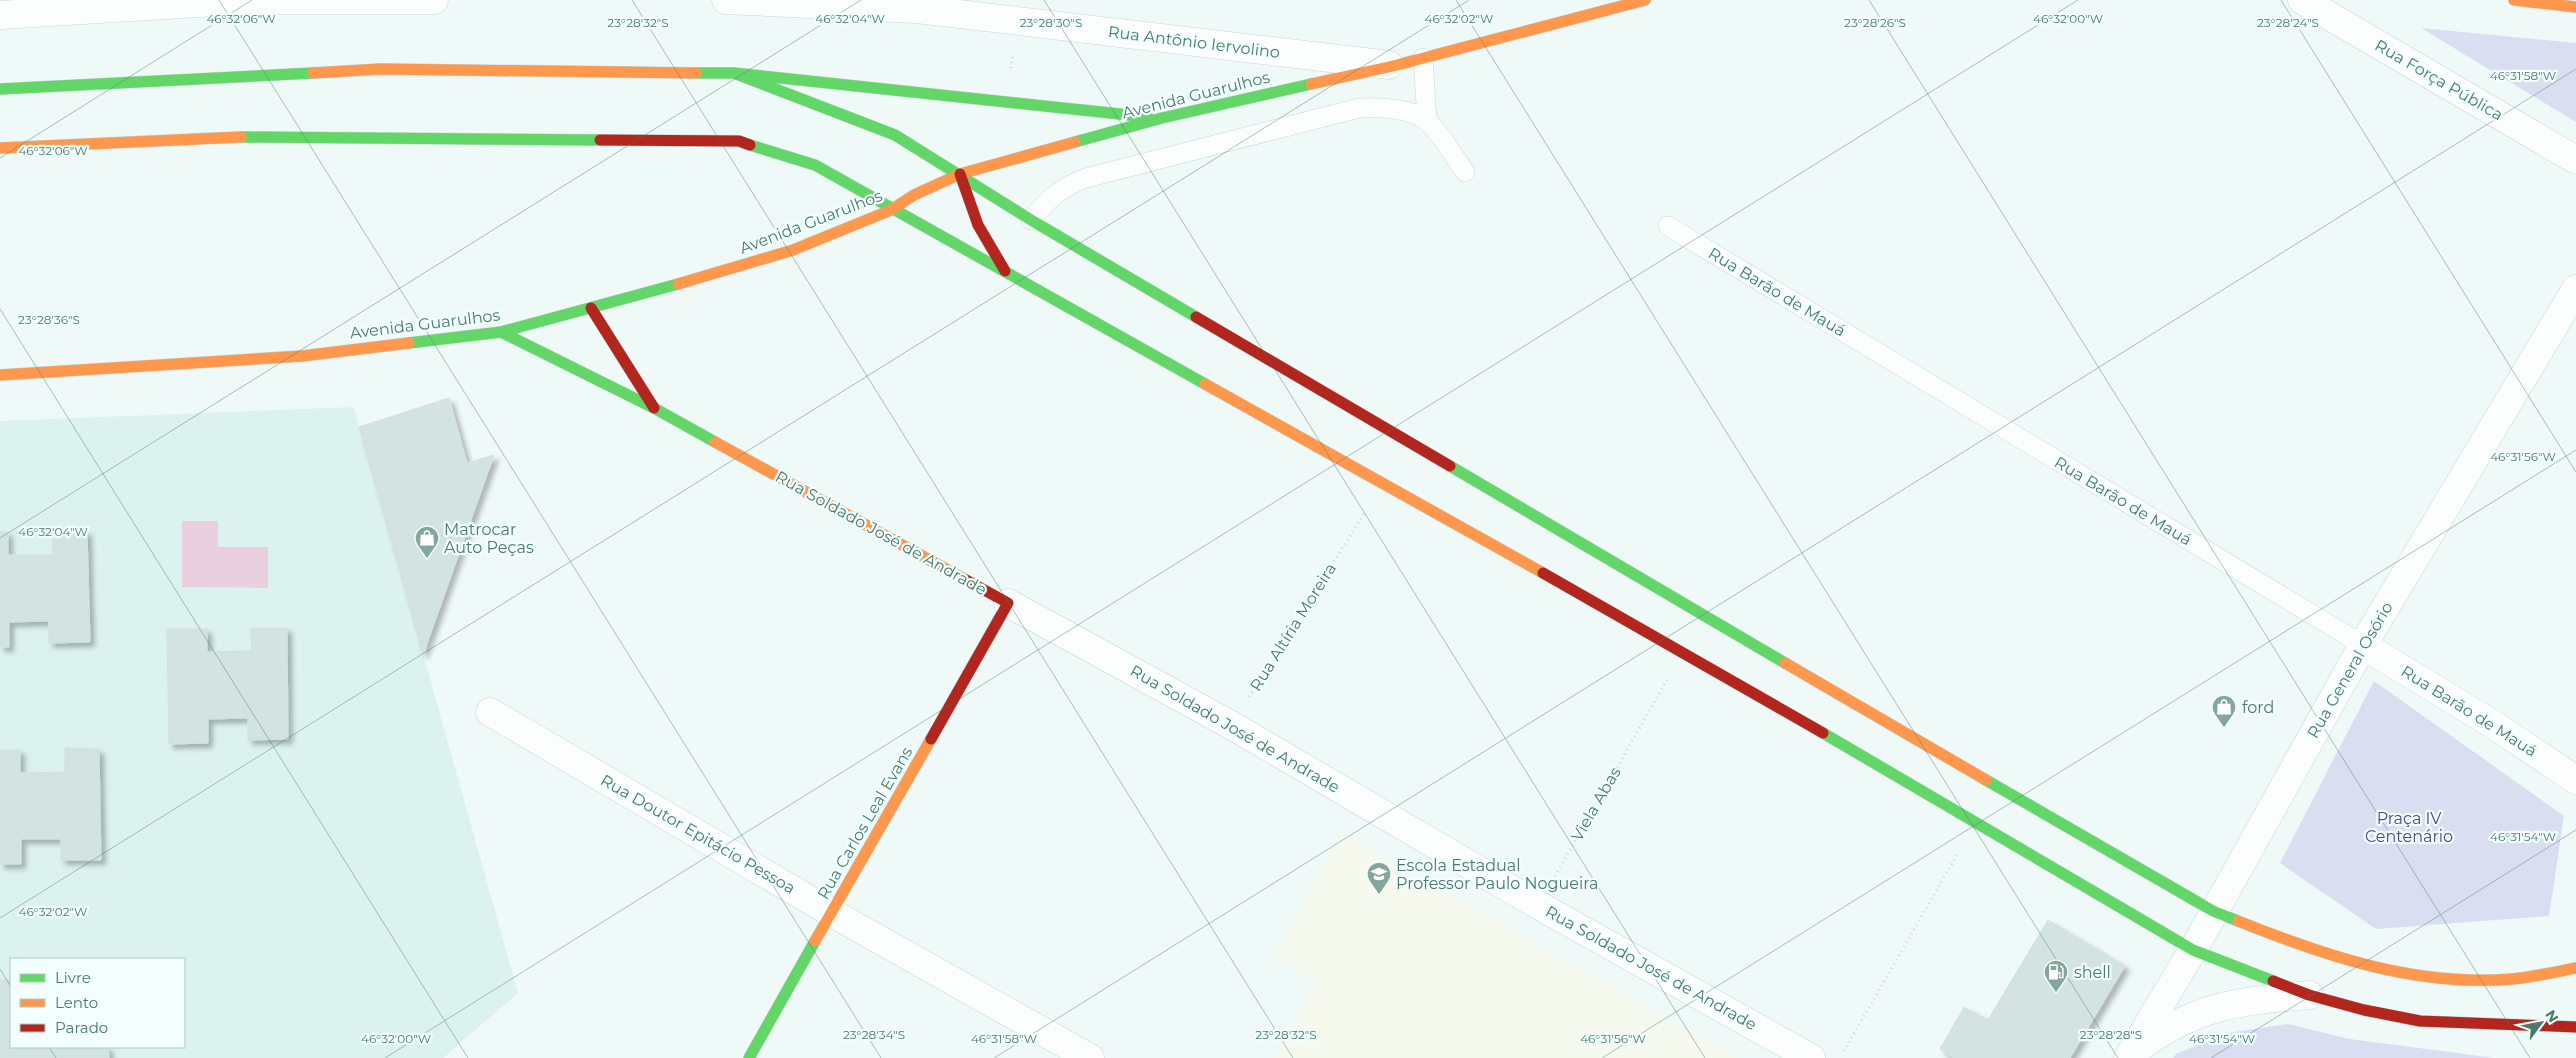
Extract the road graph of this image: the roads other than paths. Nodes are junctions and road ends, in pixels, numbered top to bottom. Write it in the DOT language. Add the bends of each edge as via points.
graph roads {
  1 [pos="248,0"];
  2 [pos="434,0"];
  3 [pos="726,0"];
  4 [pos="1645,0"];
  5 [pos="2302,0"];
  6 [pos="2514,0"];
  7 [pos="104,4"];
  8 [pos="914,4"];
  9 [pos="2566,4"];
  10 [pos="0,15"];
  11 [pos="1423,58"];
  12 [pos="1392,66"];
  13 [pos="734,74"];
  14 [pos="0,89"];
  15 [pos="1162,118"];
  16 [pos="1427,120"];
  17 [pos="0,148"];
  18 [pos="2576,160"];
  19 [pos="1465,172"];
  20 [pos="960,174"];
  21 [pos="891,210"];
  22 [pos="1031,220"];
  23 [pos="1668,226"];
  24 [pos="1007,274"];
  25 [pos="2576,289"];
  26 [pos="591,308"];
  27 [pos="501,332"];
  28 [pos="0,375"];
  29 [pos="654,408"];
  30 [pos="1008,603"];
  31 [pos="2363,645"];
  32 [pos="490,712"];
  33 [pos="2576,780"];
  34 [pos="2213,911"];
  35 [pos="832,913"];
  36 [pos="2193,950"];
  37 [pos="2576,968"];
  38 [pos="2308,995"];
  39 [pos="2576,1027"];
  40 [pos="2558,1028"];
  41 [pos="2576,1033"];
  42 [pos="2129,1056"];
  43 [pos="750,1058"];
  44 [pos="1090,1058"];
  45 [pos="1811,1058"];
  1 -- 2 [label="street"];
  1 -- 7 [label="street"];
  3 -- 8 [label="street, Rua Antônio Iervolino"];
  4 -- 11 [label="main road, Avenida Guarulhos"];
  5 -- 18 [label="street, Rua Força Pública"];
  6 -- 9 [label="main road"];
  7 -- 10 [label="street"];
  8 -- 12 [label="street, Rua Antônio Iervolino" via="1020,22"];
  11 -- 12 [label="main road, Avenida Guarulhos"];
  11 -- 16 [label="lane"];
  12 -- 15 [label="main road, Avenida Guarulhos"];
  13 -- 14 [label="main road" via="380,69"];
  13 -- 15 [label="main road"];
  13 -- 20 [label="main road" via="895,135"];
  15 -- 20 [label="main road, Avenida Guarulhos"];
  16 -- 19 [label="lane"];
  16 -- 22 [label="lane" via="1380,107 1358,108 1086,178 1069,184 1049,198"];
  17 -- 21 [label="main road" via="265,136 739,141 814,165"];
  20 -- 21 [label="main road, Avenida Guarulhos" via="914,195"];
  20 -- 22 [label="main road"];
  20 -- 24 [label="main road" via="964,196 974,219"];
  21 -- 24 [label="main road"];
  21 -- 26 [label="main road, Avenida Guarulhos" via="819,240 748,264"];
  22 -- 34 [label="main road"];
  23 -- 31 [label="lane, Rua Barão de Mauá"];
  24 -- 36 [label="main road" via="1682,651"];
  25 -- 31 [label="street, Rua General Osório"];
  26 -- 27 [label="main road, Avenida Guarulhos"];
  26 -- 29 [label="main road, Rua Soldado José de Andrade"];
  27 -- 28 [label="main road, Avenida Guarulhos" via="302,356"];
  27 -- 29 [label="main road, Rua Soldado José de Andrade"];
  29 -- 30 [label="main road, Rua Soldado José de Andrade"];
  30 -- 35 [label="main road, Rua Carlos Leal Evans"];
  30 -- 45 [label="street, Rua Soldado José de Andrade" via="1232,725 1538,905"];
  31 -- 33 [label="street, Rua Barão de Mauá" via="2494,725"];
  31 -- 34 [label="street, Rua General Osório"];
  32 -- 35 [label="street, Rua Doutor Epitácio Pessoa"];
  34 -- 36 [label="street, Rua General Osório"];
  34 -- 37 [label="main road" via="2356,964 2405,974 2456,979 2512,979"];
  35 -- 43 [label="main road, Rua Carlos Leal Evans"];
  35 -- 44 [label="street, Rua Doutor Epitácio Pessoa"];
  36 -- 38 [label="main road"];
  36 -- 42 [label="street, Rua General Osório"];
  38 -- 40 [label="main road" via="2420,1021"];
  38 -- 42 [label="street, Rua General Osório" via="2253,999 2217,1007 2164,1029"];
  39 -- 40 [label="main road"];
  40 -- 41 [label="main road"];
}
